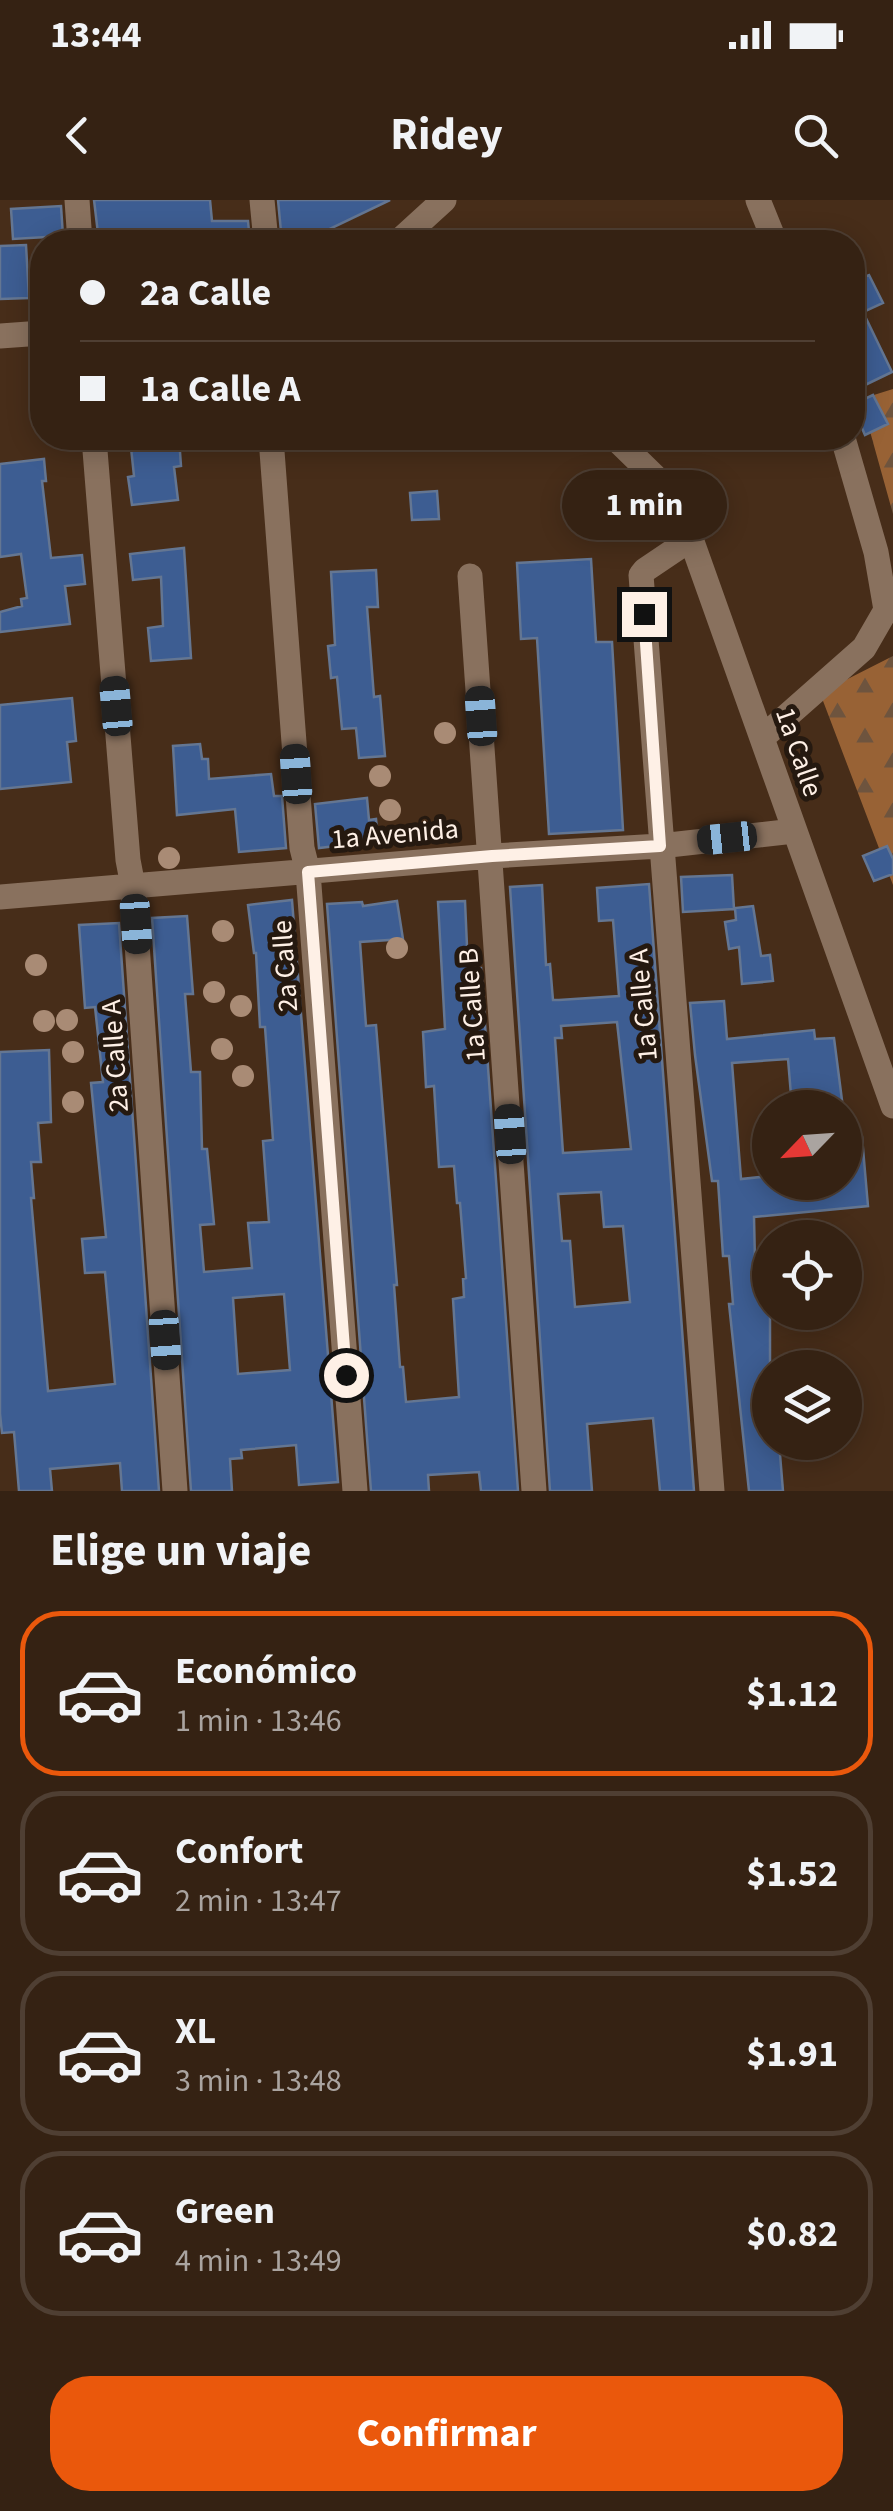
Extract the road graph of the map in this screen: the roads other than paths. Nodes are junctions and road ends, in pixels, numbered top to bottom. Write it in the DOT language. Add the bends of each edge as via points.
graph roads {
  1 [pos="77,200"];
  2 [pos="262,200"];
  3 [pos="444,200"];
  4 [pos="758,200"];
  5 [pos="79,230"];
  6 [pos="265,230"];
  7 [pos="411,230"];
  8 [pos="770,230"];
  9 [pos="30,334"];
  10 [pos="0,336"];
  11 [pos="95,450"];
  12 [pos="272,450"];
  13 [pos="627,450"];
  14 [pos="846,450"];
  15 [pos="691,539"];
  16 [pos="470,576"];
  17 [pos="889,621"];
  18 [pos="763,737"];
  19 [pos="794,831"];
  20 [pos="660,846"];
  21 [pos="492,856"];
  22 [pos="308,872"];
  23 [pos="133,886"];
  24 [pos="0,897"];
  25 [pos="893,1106"];
  26 [pos="176,1491"];
  27 [pos="355,1491"];
  28 [pos="534,1491"];
  29 [pos="712,1491"];
  1 -- 5 [label="street"];
  2 -- 6 [label="street"];
  3 -- 7 [label="street"];
  4 -- 8 [label="street"];
  9 -- 10 [label="street"];
  11 -- 23 [label="street, 2a Calle A"];
  12 -- 22 [label="street, 2a Calle"];
  13 -- 15 [label="street, 1a Calle" via="654,476"];
  14 -- 17 [label="street"];
  15 -- 18 [label="street, 1a Calle"];
  15 -- 20 [label="street, 1a Calle A" via="642,576"];
  16 -- 21 [label="street, 1a Calle B"];
  17 -- 18 [label="street"];
  18 -- 19 [label="street, 1a Calle"];
  19 -- 20 [label="street, 1a Avenida"];
  19 -- 25 [label="street, 1a Calle"];
  20 -- 21 [label="street, 1a Avenida"];
  20 -- 29 [label="street, 1a Calle A"];
  21 -- 22 [label="street, 1a Avenida"];
  21 -- 28 [label="street, 1a Calle B"];
  22 -- 23 [label="street, 1a Avenida"];
  22 -- 27 [label="street, 2a Calle"];
  23 -- 24 [label="street, 1a Avenida"];
  23 -- 26 [label="street, 2a Calle A"];
}
